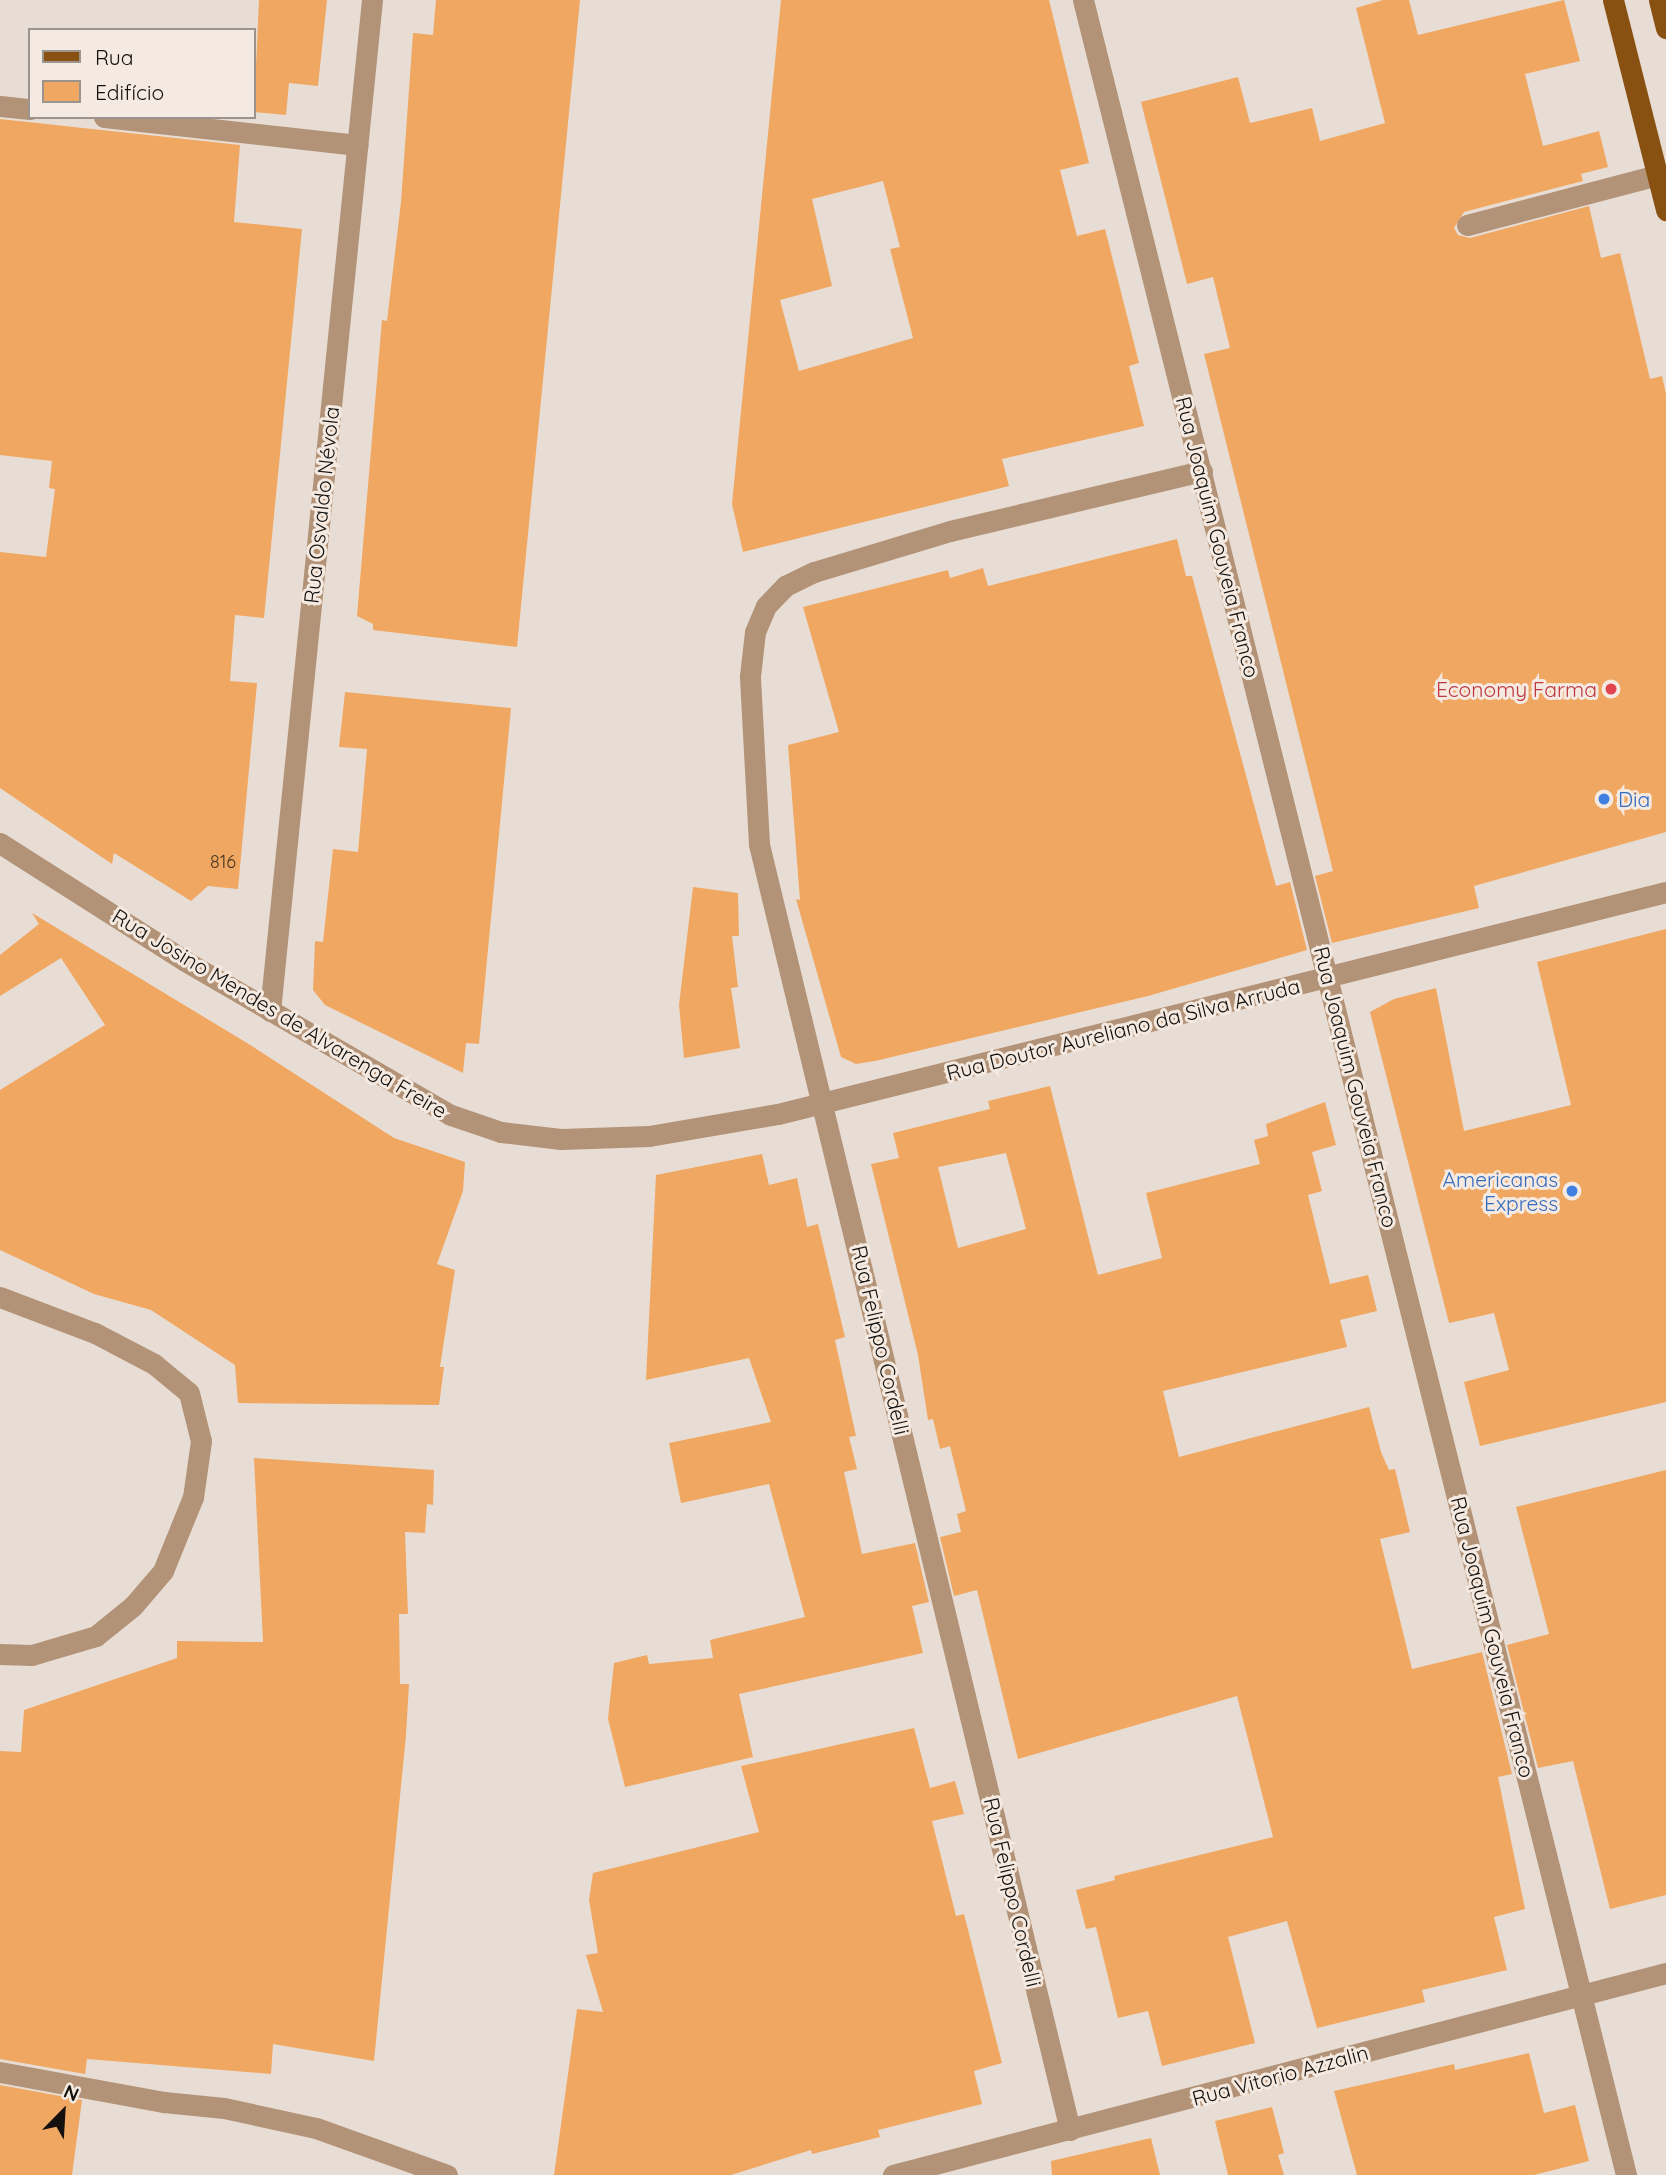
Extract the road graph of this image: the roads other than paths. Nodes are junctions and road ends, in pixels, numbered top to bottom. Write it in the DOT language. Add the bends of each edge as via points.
graph roads {
  1 [pos="372,0"];
  2 [pos="1083,0"];
  3 [pos="1613,0"];
  4 [pos="1659,0"];
  5 [pos="1666,27"];
  6 [pos="0,106"];
  7 [pos="28,109"];
  8 [pos="122,119"];
  9 [pos="357,145"];
  10 [pos="1657,175"];
  11 [pos="1666,211"];
  12 [pos="1467,225"];
  13 [pos="1202,471"];
  14 [pos="0,843"];
  15 [pos="1666,892"];
  16 [pos="1329,979"];
  17 [pos="270,1011"];
  18 [pos="825,1103"];
  19 [pos="0,1297"];
  20 [pos="0,1654"];
  21 [pos="1666,1973"];
  22 [pos="1580,1995"];
  23 [pos="0,2072"];
  24 [pos="1070,2130"];
  25 [pos="447,2175"];
  26 [pos="893,2175"];
  27 [pos="1626,2175"];
  1 -- 9 [label="street, Rua Osvaldo Névola"];
  2 -- 13 [label="street, Rua Joaquim Gouveia Franco"];
  3 -- 10 [label="main road"];
  4 -- 5 [label="main road"];
  6 -- 7 [label="street"];
  8 -- 9 [label="street"];
  9 -- 17 [label="street, Rua Osvaldo Névola"];
  10 -- 11 [label="main road"];
  10 -- 12 [label="street"];
  13 -- 16 [label="street, Rua Joaquim Gouveia Franco"];
  13 -- 18 [label="street, Rua Felippo Cordelli" via="950,531 814,572 785,586 766,606 755,632 750,676 759,844"];
  14 -- 17 [label="street, Rua Josino Mendes de Alvarenga Freire"];
  15 -- 16 [label="street, Rua Doutor Aureliano da Silva Arruda"];
  16 -- 18 [label="street, Rua Doutor Aureliano da Silva Arruda"];
  16 -- 22 [label="street, Rua Joaquim Gouveia Franco"];
  17 -- 18 [label="street, Rua Josino Mendes de Alvarenga Freire" via="451,1115 501,1132 561,1139 649,1136"];
  18 -- 24 [label="street, Rua Felippo Cordelli"];
  19 -- 20 [label="street" via="95,1333 154,1364 189,1393 201,1441 194,1497 169,1559 133,1606 96,1636 32,1655"];
  21 -- 22 [label="street, Rua Vitorio Azzalin"];
  22 -- 24 [label="street, Rua Vitorio Azzalin"];
  22 -- 27 [label="street, Rua Joaquim Gouveia Franco"];
  23 -- 25 [label="street" via="164,2102 224,2108 359,2140"];
  24 -- 26 [label="street, Rua Vitorio Azzalin"];
}
